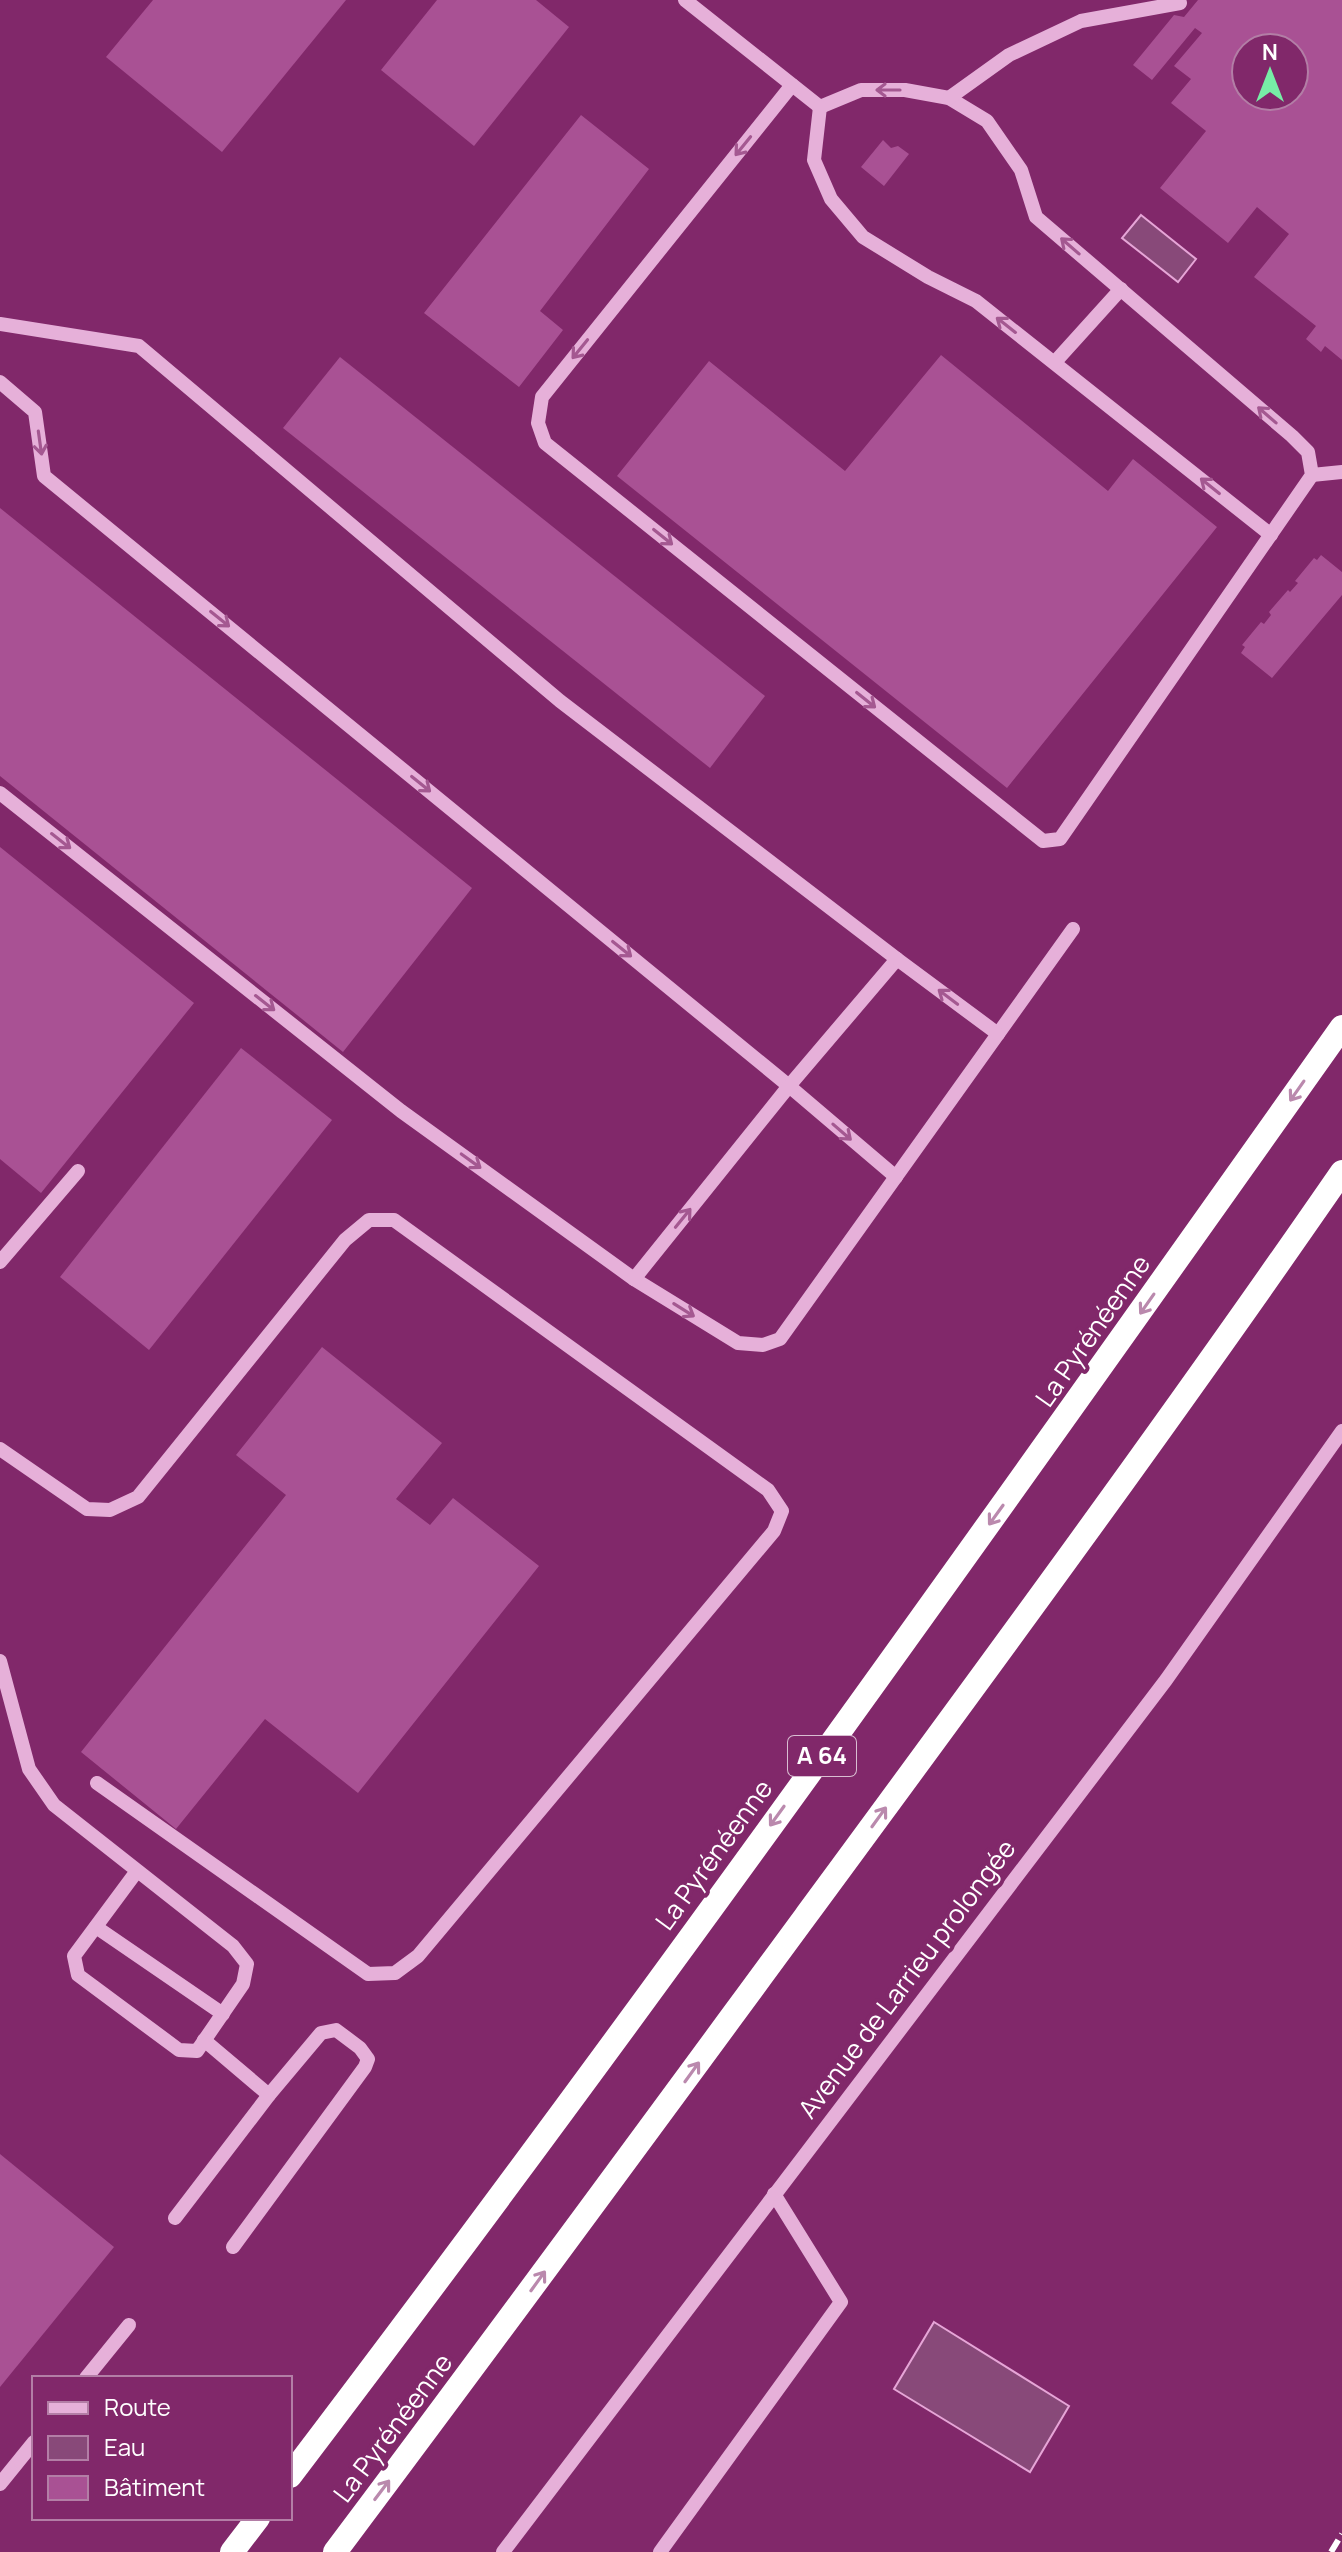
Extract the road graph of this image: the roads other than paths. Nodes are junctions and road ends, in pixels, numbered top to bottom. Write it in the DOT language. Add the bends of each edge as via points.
graph roads {
  1 [pos="685,0"];
  2 [pos="1180,3"];
  3 [pos="792,85"];
  4 [pos="949,98"];
  5 [pos="820,107"];
  6 [pos="1121,289"];
  7 [pos="0,324"];
  8 [pos="1055,362"];
  9 [pos="0,382"];
  10 [pos="1342,472"];
  11 [pos="1312,475"];
  12 [pos="1271,535"];
  13 [pos="0,793"];
  14 [pos="1073,929"];
  15 [pos="897,959"];
  16 [pos="1342,1027"];
  17 [pos="998,1034"];
  18 [pos="789,1086"];
  19 [pos="78,1171"];
  20 [pos="1342,1172"];
  21 [pos="896,1177"];
  22 [pos="0,1262"];
  23 [pos="634,1279"];
  24 [pos="1342,1431"];
  25 [pos="0,1449"];
  26 [pos="0,1661"];
  27 [pos="97,1783"];
  28 [pos="137,1871"];
  29 [pos="96,1927"];
  30 [pos="223,2014"];
  31 [pos="204,2040"];
  32 [pos="269,2095"];
  33 [pos="774,2194"];
  34 [pos="175,2218"];
  35 [pos="233,2247"];
  36 [pos="129,2325"];
  37 [pos="88,2376"];
  38 [pos="32,2444"];
  39 [pos="292,2473"];
  40 [pos="0,2484"];
  41 [pos="256,2520"];
  42 [pos="232,2552"];
  43 [pos="335,2552"];
  44 [pos="503,2552"];
  45 [pos="660,2552"];
  1 -- 3 [label="street"];
  2 -- 4 [label="street" via="1081,21 1009,55"];
  3 -- 5 [label="street"];
  3 -- 12 [label="street, one-way" via="542,397 538,423 545,443 1043,841 1060,839 1072,823"];
  4 -- 5 [label="street, one-way" via="861,90"];
  6 -- 4 [label="street, one-way" via="1036,217 1021,170 987,121"];
  8 -- 5 [label="street, one-way" via="976,301 863,237 831,199 814,160"];
  6 -- 8 [label="street"];
  11 -- 6 [label="street, one-way" via="1308,452 1292,436"];
  7 -- 15 [label="street" via="139,346 560,701"];
  12 -- 8 [label="street, one-way"];
  9 -- 18 [label="street, one-way" via="35,412 44,476"];
  10 -- 11 [label="street"];
  11 -- 12 [label="street"];
  13 -- 23 [label="street, one-way" via="401,1111"];
  14 -- 17 [label="street"];
  17 -- 15 [label="street, one-way"];
  15 -- 18 [label="street"];
  16 -- 39 [label="highway, La Pyrénéenne / A 64, one-way" via="840,1731"];
  17 -- 21 [label="street"];
  18 -- 21 [label="street, one-way"];
  23 -- 18 [label="street, one-way"];
  19 -- 22 [label="street"];
  43 -- 20 [label="highway, La Pyrénéenne, one-way" via="914,1770"];
  23 -- 21 [label="street, one-way" via="738,1343 763,1345 780,1339"];
  24 -- 33 [label="street, Avenue de Larrieu prolongée" via="1166,1680"];
  25 -- 27 [label="street" via="87,1509 110,1510 138,1497 345,1240 369,1220 394,1220 768,1490 782,1511 764,1544 418,1956 395,1973 368,1974"];
  26 -- 28 [label="street" via="29,1769 54,1805"];
  28 -- 29 [label="street"];
  28 -- 30 [label="street" via="233,1946 247,1964 243,1984"];
  29 -- 30 [label="street"];
  29 -- 31 [label="street" via="74,1956 78,1975 179,2050 197,2051"];
  30 -- 31 [label="street"];
  31 -- 32 [label="street"];
  32 -- 34 [label="street"];
  32 -- 35 [label="street" via="321,2033 336,2030 368,2059"];
  33 -- 44 [label="street, Avenue de Larrieu prolongée"];
  33 -- 45 [label="street" via="841,2302"];
  36 -- 37 [label="street"];
  38 -- 40 [label="street"];
  41 -- 42 [label="highway"];
}
